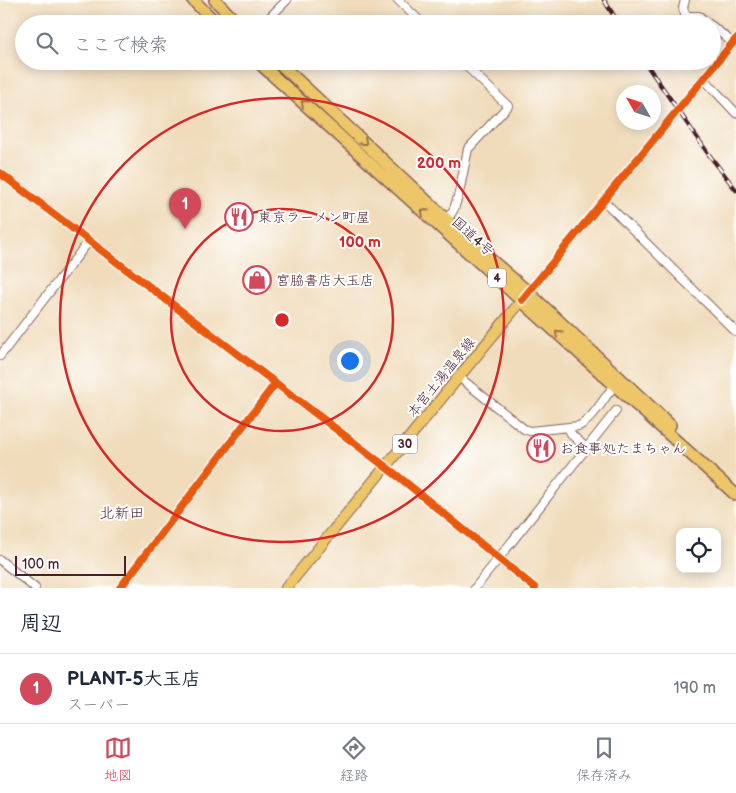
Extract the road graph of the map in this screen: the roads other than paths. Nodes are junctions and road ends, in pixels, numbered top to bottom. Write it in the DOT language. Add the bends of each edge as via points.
graph roads {
  1 [pos="193,0"];
  2 [pos="214,0"];
  3 [pos="287,0"];
  4 [pos="398,0"];
  5 [pos="685,0"];
  6 [pos="208,15"];
  7 [pos="229,15"];
  8 [pos="272,15"];
  9 [pos="414,15"];
  10 [pos="687,15"];
  11 [pos="721,32"];
  12 [pos="734,41"];
  13 [pos="721,57"];
  14 [pos="267,70"];
  15 [pos="287,70"];
  16 [pos="471,70"];
  17 [pos="710,70"];
  18 [pos="703,78"];
  19 [pos="736,114"];
  20 [pos="0,173"];
  21 [pos="604,200"];
  22 [pos="447,220"];
  23 [pos="89,241"];
  24 [pos="525,296"];
  25 [pos="736,332"];
  26 [pos="0,356"];
  27 [pos="459,377"];
  28 [pos="275,384"];
  29 [pos="614,386"];
  30 [pos="616,411"];
  31 [pos="568,428"];
  32 [pos="587,449"];
  33 [pos="385,468"];
  34 [pos="736,486"];
  35 [pos="736,495"];
  36 [pos="499,558"];
  37 [pos="0,560"];
  38 [pos="35,588"];
  39 [pos="120,588"];
  40 [pos="286,588"];
  41 [pos="475,588"];
  42 [pos="535,588"];
  1 -- 6 [label="highway"];
  2 -- 7 [label="highway"];
  3 -- 8 [label="street"];
  4 -- 9 [label="street"];
  5 -- 10 [label="street" via="683,8"];
  11 -- 12 [label="street"];
  12 -- 13 [label="street"];
  24 -- 14 [label="highway, 国道4号 / 4, one-way"];
  15 -- 22 [label="highway, 国道4号 / 4, one-way"];
  16 -- 22 [label="street" via="508,106 468,150 459,193"];
  17 -- 18 [label="street"];
  18 -- 19 [label="street"];
  18 -- 21 [label="street"];
  20 -- 23 [label="street"];
  21 -- 24 [label="street"];
  21 -- 25 [label="street"];
  22 -- 24 [label="highway, 国道4号 / 4"];
  23 -- 26 [label="street"];
  23 -- 28 [label="street"];
  24 -- 27 [label="main road, 本宮土湯温泉線 / 30"];
  29 -- 24 [label="highway, 国道4号 / 4, one-way"];
  24 -- 34 [label="highway, 国道4号 / 4"];
  27 -- 31 [label="street" via="524,429"];
  27 -- 33 [label="main road, 本宮土湯温泉線 / 30"];
  28 -- 33 [label="street"];
  28 -- 39 [label="street"];
  29 -- 31 [label="street" via="586,423"];
  29 -- 35 [label="highway, 国道4号 / 4"];
  30 -- 32 [label="street"];
  31 -- 32 [label="street"];
  32 -- 36 [label="street"];
  33 -- 36 [label="street"];
  33 -- 40 [label="main road, 本宮土湯温泉線 / 30"];
  36 -- 41 [label="street"];
  36 -- 42 [label="street"];
  37 -- 38 [label="street"];
}
